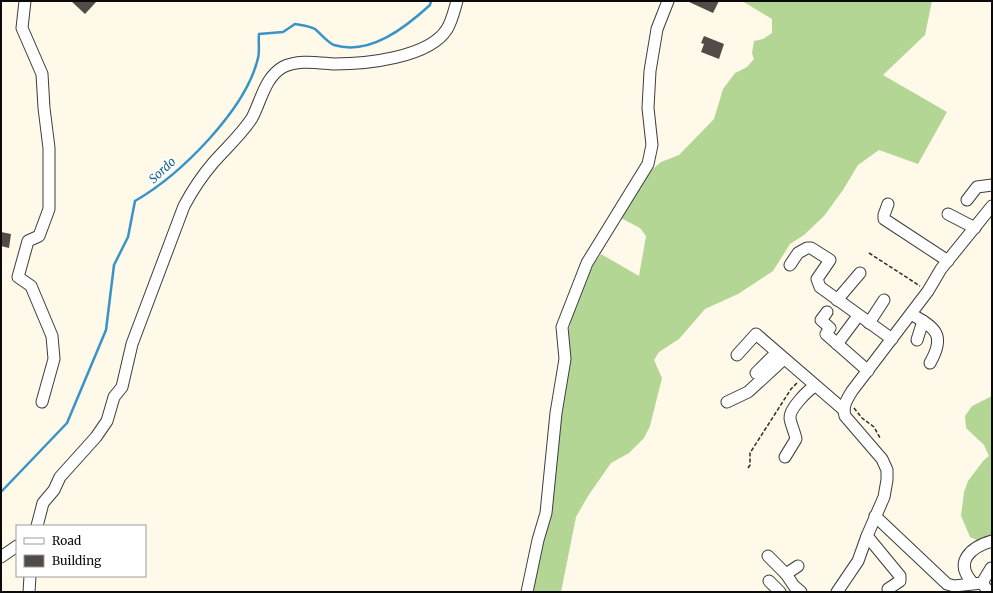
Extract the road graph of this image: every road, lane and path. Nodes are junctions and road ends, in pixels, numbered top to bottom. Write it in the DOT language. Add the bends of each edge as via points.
graph roads {
  1 [pos="25,1"];
  2 [pos="457,1"];
  3 [pos="668,1"];
  4 [pos="992,185"];
  5 [pos="967,200"];
  6 [pos="888,204"];
  7 [pos="992,206"];
  8 [pos="948,214"];
  9 [pos="975,228"];
  10 [pos="869,253"];
  11 [pos="948,261"];
  12 [pos="790,265"];
  13 [pos="860,272"];
  14 [pos="852,290"];
  15 [pos="928,290"];
  16 [pos="837,300"];
  17 [pos="884,300"];
  18 [pos="850,310"];
  19 [pos="827,312"];
  20 [pos="911,314"];
  21 [pos="855,320"];
  22 [pos="923,320"];
  23 [pos="869,323"];
  24 [pos="892,339"];
  25 [pos="917,340"];
  26 [pos="837,344"];
  27 [pos="737,355"];
  28 [pos="780,356"];
  29 [pos="930,363"];
  30 [pos="868,371"];
  31 [pos="756,373"];
  32 [pos="804,376"];
  33 [pos="815,386"];
  34 [pos="42,402"];
  35 [pos="726,402"];
  36 [pos="845,406"];
  37 [pos="880,438"];
  38 [pos="785,457"];
  39 [pos="748,468"];
  40 [pos="875,516"];
  41 [pos="37,525"];
  42 [pos="867,536"];
  43 [pos="992,540"];
  44 [pos="16,547"];
  45 [pos="768,556"];
  46 [pos="1,557"];
  47 [pos="798,566"];
  48 [pos="991,568"];
  49 [pos="786,574"];
  50 [pos="30,577"];
  51 [pos="769,581"];
  52 [pos="981,586"];
  53 [pos="888,589"];
  54 [pos="794,590"];
  55 [pos="29,592"];
  56 [pos="527,592"];
  57 [pos="780,592"];
  58 [pos="837,592"];
  1 -- 34 [label="street" via="22,28 42,74 49,148 49,209 39,236 28,241 18,277 31,286 52,336 54,359"];
  2 -- 41 [label="street" via="446,30 434,43 420,50 362,63 300,63 285,66 272,78 243,132 212,164 184,206 132,344 122,387 114,397 107,421 60,477 43,504"];
  3 -- 56 [label="street" via="657,30 650,71 648,108 652,145 648,164 587,264 562,327 565,359 556,413 546,513"];
  4 -- 5 [label="street" via="977,188"];
  6 -- 11 [label="street" via="884,219"];
  7 -- 9 [label="street"];
  8 -- 9 [label="street"];
  9 -- 11 [label="street"];
  10 -- 15 [label="path"];
  11 -- 15 [label="street"];
  12 -- 16 [label="street" via="798,253 807,248 830,260 817,279 820,287"];
  13 -- 16 [label="street"];
  14 -- 18 [label="street" via="850,298 853,304"];
  15 -- 20 [label="street"];
  16 -- 18 [label="street"];
  17 -- 23 [label="street"];
  18 -- 23 [label="street"];
  19 -- 26 [label="street" via="821,320 830,328 826,334"];
  20 -- 22 [label="street"];
  20 -- 24 [label="street"];
  21 -- 26 [label="street"];
  22 -- 25 [label="street"];
  22 -- 29 [label="street" via="934,328 937,335 938,349"];
  23 -- 24 [label="street"];
  24 -- 30 [label="street"];
  26 -- 30 [label="street"];
  27 -- 28 [label="street" via="756,334"];
  28 -- 31 [label="street"];
  28 -- 32 [label="street"];
  28 -- 35 [label="street" via="748,392"];
  30 -- 36 [label="street"];
  32 -- 33 [label="street"];
  32 -- 39 [label="path" via="791,389 750,453"];
  33 -- 36 [label="street"];
  33 -- 38 [label="street" via="809,389 790,414 789,419 796,439"];
  36 -- 37 [label="path" via="874,427"];
  36 -- 40 [label="street" via="851,425 879,455 886,470 886,492"];
  40 -- 42 [label="street"];
  40 -- 52 [label="street" via="947,584"];
  42 -- 53 [label="street" via="900,576 900,581"];
  42 -- 58 [label="street" via="858,561"];
  43 -- 52 [label="street" via="972,550 964,564 964,572"];
  44 -- 46 [label="street"];
  45 -- 49 [label="street"];
  47 -- 49 [label="street"];
  48 -- 52 [label="street"];
  49 -- 54 [label="street"];
  50 -- 55 [label="street"];
  51 -- 57 [label="street"];
}
